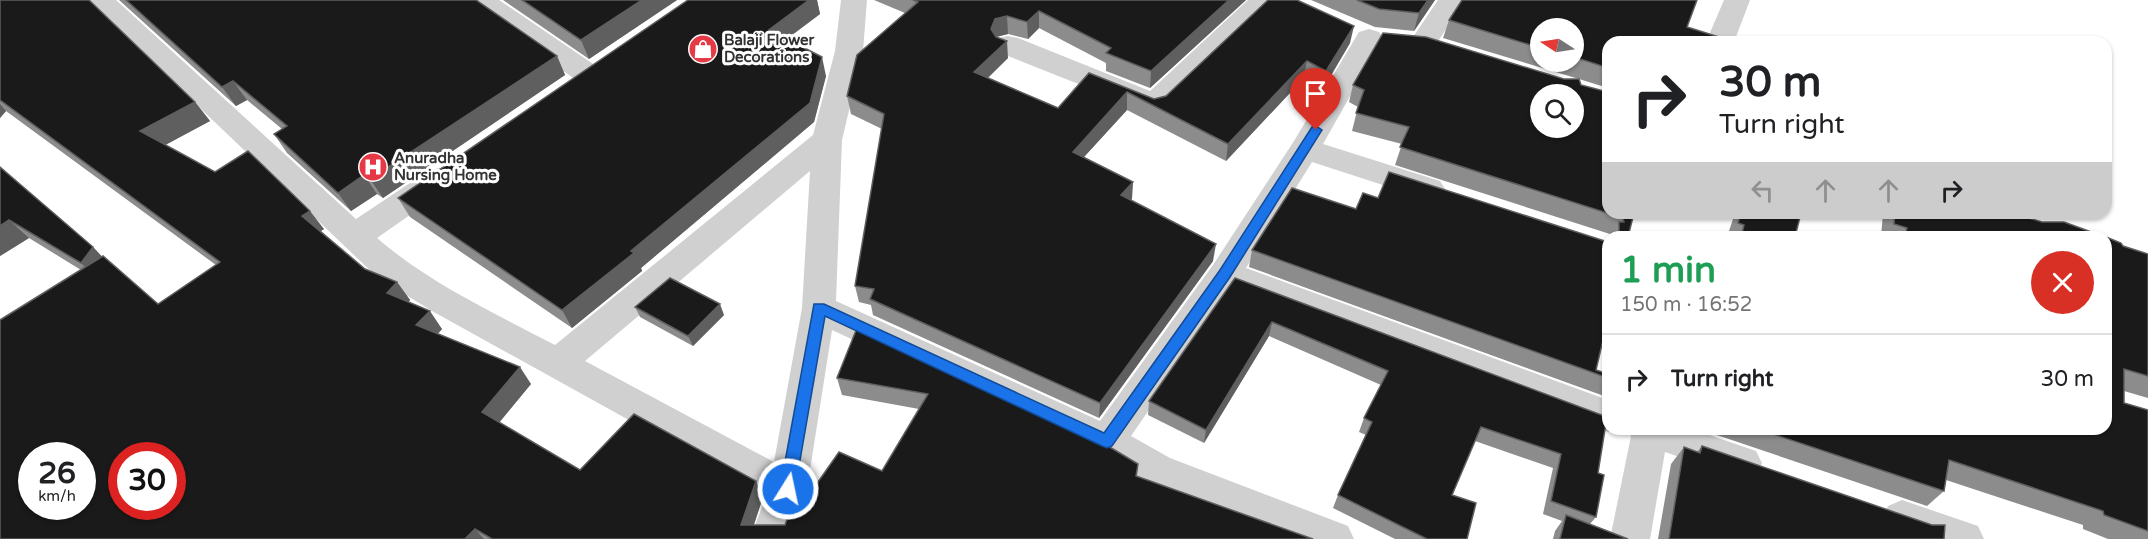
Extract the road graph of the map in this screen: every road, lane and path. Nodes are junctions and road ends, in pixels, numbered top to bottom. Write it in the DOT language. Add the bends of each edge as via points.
graph roads {
  1 [pos="100,0"];
  2 [pos="481,0"];
  3 [pos="1264,0"];
  4 [pos="1452,0"];
  5 [pos="1737,0"];
  6 [pos="845,4"];
  7 [pos="1722,36"];
  8 [pos="1008,45"];
  9 [pos="589,76"];
  10 [pos="827,140"];
  11 [pos="1305,148"];
  12 [pos="462,163"];
  13 [pos="1451,196"];
  14 [pos="354,237"];
  15 [pos="1225,274"];
  16 [pos="819,308"];
  17 [pos="557,363"];
  18 [pos="1602,414"];
  19 [pos="1648,435"];
  20 [pos="1664,435"];
  21 [pos="1107,441"];
  22 [pos="1774,473"];
  23 [pos="788,489"];
  24 [pos="1874,508"];
  25 [pos="1266,527"];
  26 [pos="770,539"];
  27 [pos="1334,539"];
  28 [pos="1630,539"];
  29 [pos="1964,539"];
  1 -- 14 [label="street"];
  2 -- 9 [label="street"];
  3 -- 8 [label="street" via="1154,104"];
  4 -- 11 [label="street" via="1396,40"];
  5 -- 7 [label="street"];
  6 -- 10 [label="street" via="849,51"];
  10 -- 16 [label="street"];
  10 -- 17 [label="street"];
  11 -- 13 [label="street"];
  11 -- 15 [label="street"];
  12 -- 14 [label="street"];
  14 -- 17 [label="street" via="389,268"];
  15 -- 18 [label="street"];
  15 -- 21 [label="street"];
  16 -- 21 [label="street"];
  16 -- 23 [label="street"];
  17 -- 23 [label="street"];
  19 -- 28 [label="street"];
  20 -- 22 [label="street"];
  21 -- 25 [label="street"];
  23 -- 26 [label="street"];
  24 -- 29 [label="street"];
  25 -- 27 [label="street"];
}
